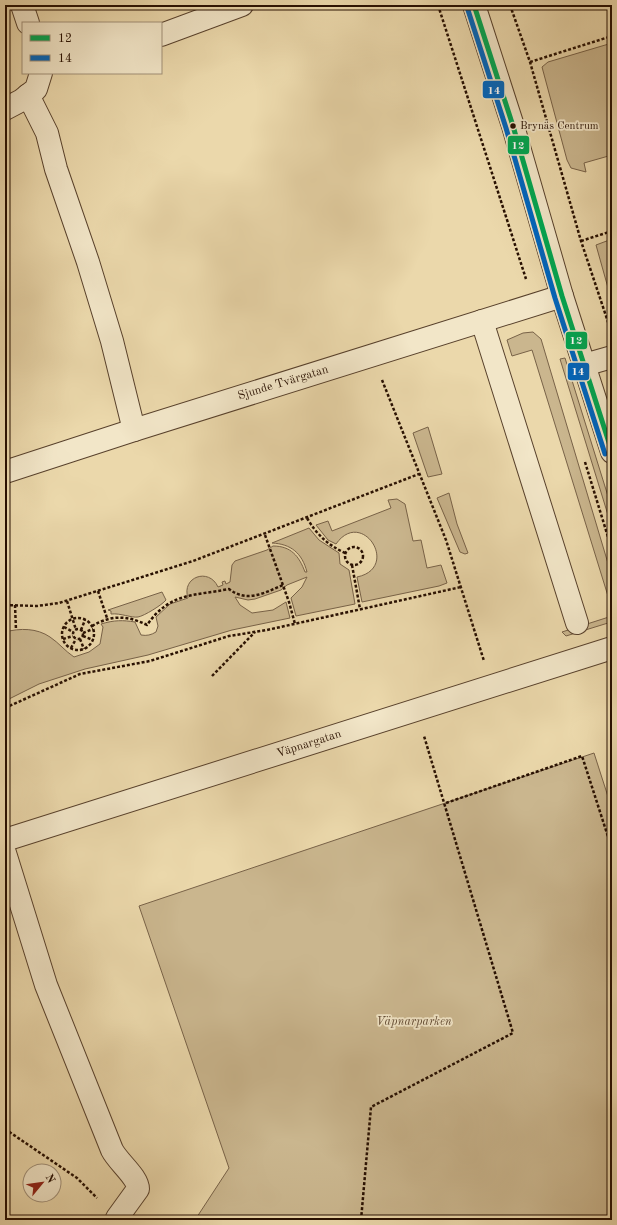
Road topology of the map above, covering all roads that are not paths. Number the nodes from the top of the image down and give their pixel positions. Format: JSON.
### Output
{"nodes":[{"id":1,"x":22,"y":5,"type":"edge"},
{"id":2,"x":242,"y":5,"type":"edge"},
{"id":3,"x":474,"y":5,"type":"edge"},
{"id":4,"x":28,"y":22,"type":"edge"},
{"id":5,"x":162,"y":35,"type":"edge"},
{"id":6,"x":41,"y":74,"type":"edge"},
{"id":7,"x":28,"y":95,"type":"junction"},
{"id":8,"x":5,"y":109,"type":"edge"},
{"id":9,"x":562,"y":296,"type":"junction"},
{"id":10,"x":482,"y":321,"type":"junction"},
{"id":11,"x":612,"y":357,"type":"edge"},
{"id":12,"x":584,"y":365,"type":"junction"},
{"id":13,"x":134,"y":430,"type":"junction"},
{"id":14,"x":612,"y":452,"type":"edge"},
{"id":15,"x":5,"y":472,"type":"edge"},
{"id":16,"x":577,"y":622,"type":"dead end"},
{"id":17,"x":612,"y":648,"type":"edge"},
{"id":18,"x":5,"y":840,"type":"edge"},
{"id":19,"x":5,"y":853,"type":"edge"},
{"id":20,"x":117,"y":1218,"type":"road end"}],
"edges":[{"from":1,"to":4,"type":"street"},
{"from":2,"to":5,"type":"street"},
{"from":3,"to":9,"type":"street"},
{"from":6,"to":7,"type":"street"},
{"from":7,"to":8,"type":"street"},
{"from":7,"to":13,"type":"street"},
{"from":9,"to":10,"type":"street","name":"Sjunde Tvärgatan"},
{"from":9,"to":12,"type":"street"},
{"from":10,"to":13,"type":"street","name":"Sjunde Tvärgatan"},
{"from":10,"to":16,"type":"street"},
{"from":11,"to":12,"type":"street"},
{"from":12,"to":14,"type":"street"},
{"from":13,"to":15,"type":"street","name":"Sjunde Tvärgatan"},
{"from":17,"to":18,"type":"street","name":"Väpnargatan"},
{"from":19,"to":20,"type":"street"}]}
